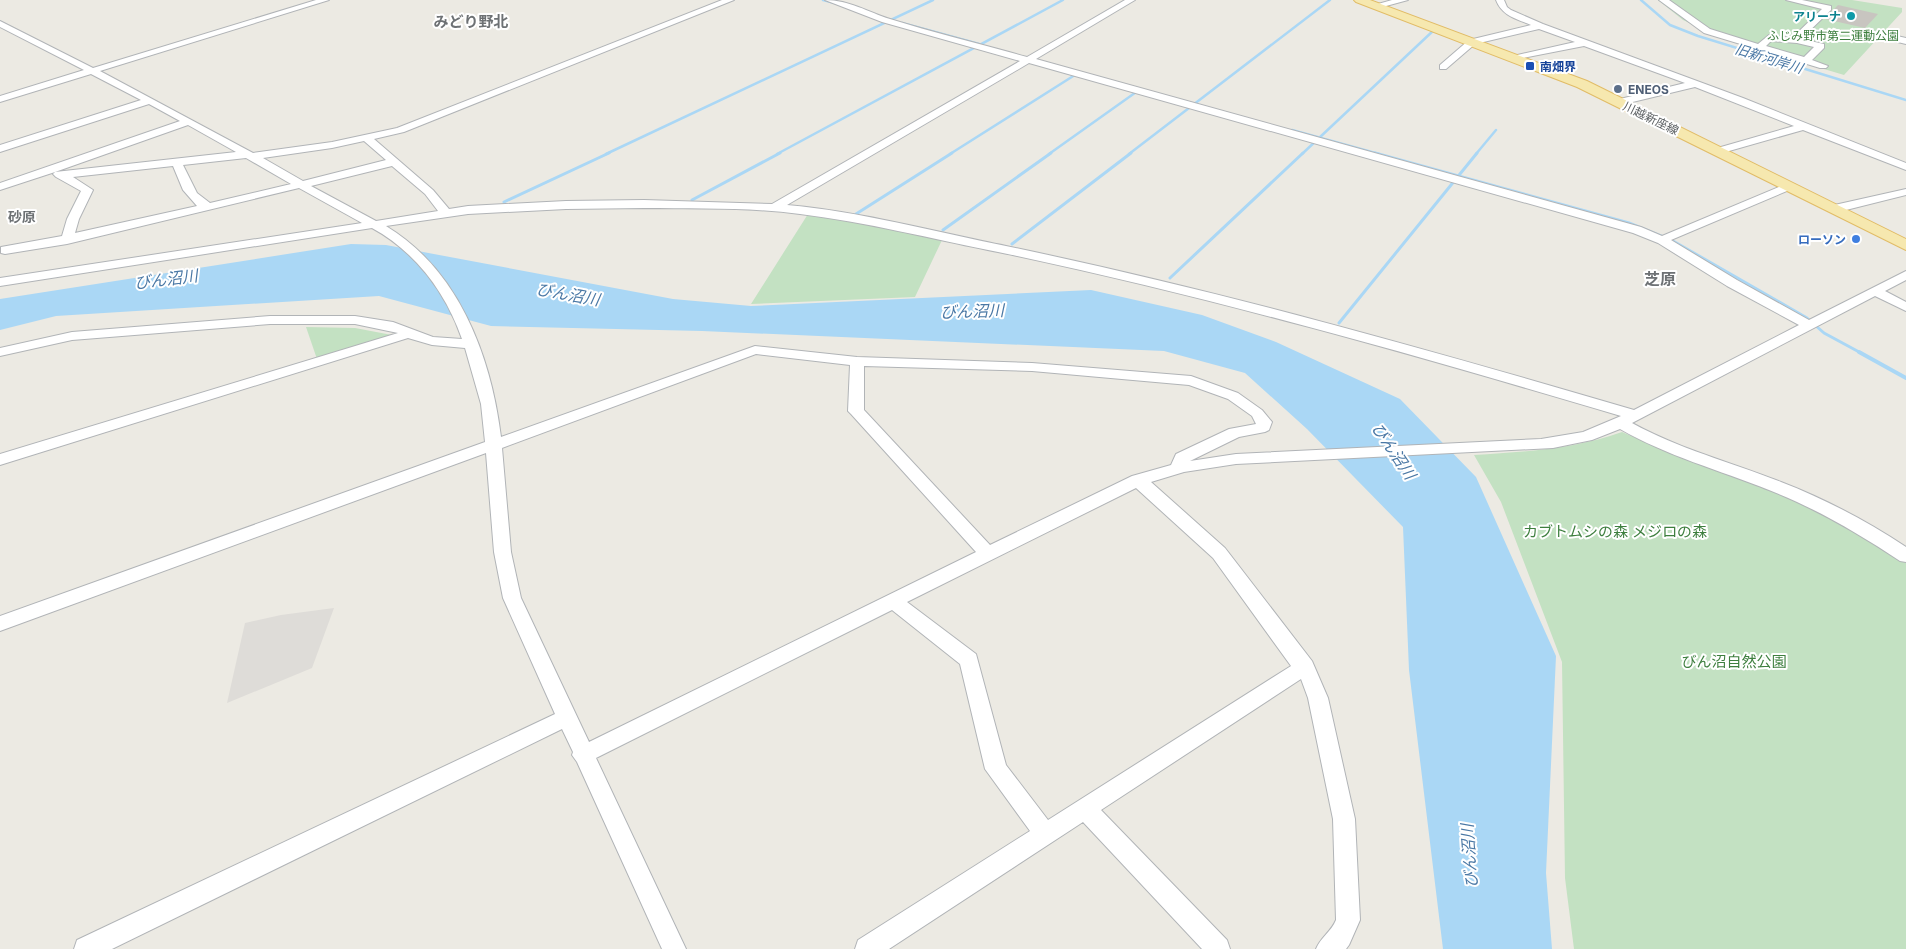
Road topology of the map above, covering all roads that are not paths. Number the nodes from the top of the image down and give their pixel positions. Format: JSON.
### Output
{"nodes":[{"id":1,"x":325,"y":0,"type":"edge"},
{"id":2,"x":730,"y":0,"type":"edge"},
{"id":3,"x":829,"y":0,"type":"edge"},
{"id":4,"x":1131,"y":0,"type":"edge"},
{"id":5,"x":1360,"y":0,"type":"edge"},
{"id":6,"x":1404,"y":0,"type":"edge"},
{"id":7,"x":1500,"y":0,"type":"edge"},
{"id":8,"x":1663,"y":0,"type":"edge"},
{"id":9,"x":1790,"y":0,"type":"edge"},
{"id":10,"x":1375,"y":6,"type":"junction"},
{"id":11,"x":0,"y":24,"type":"edge"},
{"id":12,"x":1540,"y":26,"type":"junction"},
{"id":13,"x":1884,"y":36,"type":"dead end"},
{"id":14,"x":1795,"y":40,"type":"junction"},
{"id":15,"x":1906,"y":41,"type":"edge"},
{"id":16,"x":1472,"y":42,"type":"junction"},
{"id":17,"x":1584,"y":43,"type":"junction"},
{"id":18,"x":1759,"y":48,"type":"junction"},
{"id":19,"x":1516,"y":58,"type":"junction"},
{"id":20,"x":1027,"y":60,"type":"junction"},
{"id":21,"x":1805,"y":62,"type":"junction"},
{"id":22,"x":1824,"y":66,"type":"dead end"},
{"id":23,"x":1443,"y":67,"type":"dead end"},
{"id":24,"x":91,"y":71,"type":"junction"},
{"id":25,"x":1696,"y":84,"type":"junction"},
{"id":26,"x":0,"y":99,"type":"edge"},
{"id":27,"x":149,"y":101,"type":"junction"},
{"id":28,"x":1620,"y":102,"type":"junction"},
{"id":29,"x":187,"y":122,"type":"junction"},
{"id":30,"x":1804,"y":126,"type":"junction"},
{"id":31,"x":367,"y":138,"type":"junction"},
{"id":32,"x":0,"y":149,"type":"edge"},
{"id":33,"x":1718,"y":151,"type":"junction"},
{"id":34,"x":250,"y":155,"type":"junction"},
{"id":35,"x":393,"y":162,"type":"junction"},
{"id":36,"x":178,"y":163,"type":"junction"},
{"id":37,"x":1906,"y":167,"type":"edge"},
{"id":38,"x":55,"y":172,"type":"junction"},
{"id":39,"x":301,"y":184,"type":"junction"},
{"id":40,"x":1790,"y":186,"type":"junction"},
{"id":41,"x":0,"y":187,"type":"edge"},
{"id":42,"x":1906,"y":192,"type":"edge"},
{"id":43,"x":209,"y":207,"type":"junction"},
{"id":44,"x":774,"y":208,"type":"junction"},
{"id":45,"x":1834,"y":209,"type":"junction"},
{"id":46,"x":446,"y":214,"type":"junction"},
{"id":47,"x":372,"y":224,"type":"junction"},
{"id":48,"x":67,"y":240,"type":"junction"},
{"id":49,"x":1662,"y":240,"type":"junction"},
{"id":50,"x":1906,"y":245,"type":"edge"},
{"id":51,"x":5,"y":250,"type":"dead end"},
{"id":52,"x":1906,"y":275,"type":"edge"},
{"id":53,"x":0,"y":277,"type":"edge"},
{"id":54,"x":0,"y":282,"type":"edge"},
{"id":55,"x":1875,"y":291,"type":"junction"},
{"id":56,"x":1906,"y":307,"type":"edge"},
{"id":57,"x":1809,"y":325,"type":"junction"},
{"id":58,"x":408,"y":334,"type":"junction"},
{"id":59,"x":469,"y":338,"type":"junction"},
{"id":60,"x":0,"y":352,"type":"edge"},
{"id":61,"x":857,"y":361,"type":"junction"},
{"id":62,"x":1636,"y":415,"type":"junction"},
{"id":63,"x":1620,"y":424,"type":"junction"},
{"id":64,"x":493,"y":445,"type":"junction"},
{"id":65,"x":0,"y":460,"type":"edge"},
{"id":66,"x":1179,"y":468,"type":"junction"},
{"id":67,"x":1138,"y":480,"type":"junction"},
{"id":68,"x":987,"y":553,"type":"junction"},
{"id":69,"x":1906,"y":556,"type":"edge"},
{"id":70,"x":894,"y":601,"type":"junction"},
{"id":71,"x":0,"y":624,"type":"edge"},
{"id":72,"x":1305,"y":667,"type":"junction"},
{"id":73,"x":566,"y":718,"type":"junction"},
{"id":74,"x":582,"y":754,"type":"junction"},
{"id":75,"x":1084,"y":808,"type":"junction"},
{"id":76,"x":1045,"y":833,"type":"junction"},
{"id":77,"x":86,"y":949,"type":"edge"},
{"id":78,"x":674,"y":949,"type":"edge"},
{"id":79,"x":868,"y":949,"type":"edge"},
{"id":80,"x":1218,"y":949,"type":"edge"},
{"id":81,"x":1328,"y":949,"type":"edge"}],
"edges":[{"from":1,"to":24,"type":"street"},
{"from":2,"to":31,"type":"street"},
{"from":3,"to":20,"type":"street"},
{"from":4,"to":20,"type":"street"},
{"from":5,"to":10,"type":"main road","name":"川越新座線"},
{"from":6,"to":10,"type":"street"},
{"from":7,"to":12,"type":"street"},
{"from":8,"to":18,"type":"street"},
{"from":9,"to":14,"type":"street"},
{"from":10,"to":16,"type":"main road","name":"川越新座線"},
{"from":11,"to":24,"type":"street"},
{"from":12,"to":16,"type":"street"},
{"from":12,"to":17,"type":"street"},
{"from":13,"to":15,"type":"street"},
{"from":14,"to":18,"type":"street"},
{"from":14,"to":21,"type":"street"},
{"from":16,"to":19,"type":"main road","name":"川越新座線"},
{"from":16,"to":23,"type":"street"},
{"from":17,"to":19,"type":"street"},
{"from":17,"to":25,"type":"street"},
{"from":18,"to":21,"type":"street"},
{"from":19,"to":28,"type":"main road","name":"川越新座線"},
{"from":20,"to":44,"type":"street"},
{"from":20,"to":49,"type":"street"},
{"from":21,"to":22,"type":"street"},
{"from":24,"to":26,"type":"street"},
{"from":24,"to":27,"type":"street"},
{"from":25,"to":28,"type":"street"},
{"from":25,"to":30,"type":"street"},
{"from":27,"to":29,"type":"street"},
{"from":27,"to":32,"type":"street"},
{"from":28,"to":33,"type":"main road","name":"川越新座線"},
{"from":29,"to":34,"type":"street"},
{"from":29,"to":38,"type":"street"},
{"from":30,"to":33,"type":"street"},
{"from":30,"to":37,"type":"street"},
{"from":31,"to":34,"type":"street"},
{"from":31,"to":35,"type":"street"},
{"from":33,"to":40,"type":"main road","name":"川越新座線"},
{"from":34,"to":36,"type":"street"},
{"from":34,"to":39,"type":"street"},
{"from":35,"to":39,"type":"street"},
{"from":35,"to":46,"type":"street"},
{"from":36,"to":38,"type":"street"},
{"from":36,"to":43,"type":"street"},
{"from":38,"to":41,"type":"street"},
{"from":38,"to":48,"type":"street"},
{"from":39,"to":43,"type":"street"},
{"from":39,"to":47,"type":"street"},
{"from":40,"to":45,"type":"main road","name":"川越新座線"},
{"from":40,"to":49,"type":"street"},
{"from":42,"to":45,"type":"street"},
{"from":43,"to":48,"type":"street"},
{"from":44,"to":46,"type":"street"},
{"from":44,"to":62,"type":"street"},
{"from":45,"to":50,"type":"main road","name":"川越新座線"},
{"from":46,"to":47,"type":"street"},
{"from":47,"to":53,"type":"street"},
{"from":47,"to":54,"type":"street"},
{"from":47,"to":59,"type":"street"},
{"from":48,"to":51,"type":"street"},
{"from":49,"to":57,"type":"street"},
{"from":52,"to":55,"type":"street"},
{"from":55,"to":56,"type":"street"},
{"from":55,"to":57,"type":"street"},
{"from":57,"to":62,"type":"street"},
{"from":58,"to":59,"type":"street"},
{"from":58,"to":60,"type":"street"},
{"from":58,"to":65,"type":"street"},
{"from":59,"to":64,"type":"street"},
{"from":61,"to":64,"type":"street"},
{"from":61,"to":66,"type":"street"},
{"from":61,"to":68,"type":"street"},
{"from":62,"to":63,"type":"street"},
{"from":63,"to":66,"type":"street"},
{"from":63,"to":69,"type":"street"},
{"from":64,"to":71,"type":"street"},
{"from":64,"to":73,"type":"street"},
{"from":66,"to":67,"type":"street"},
{"from":67,"to":68,"type":"street"},
{"from":67,"to":72,"type":"street"},
{"from":68,"to":70,"type":"street"},
{"from":70,"to":74,"type":"street"},
{"from":70,"to":76,"type":"street"},
{"from":72,"to":75,"type":"street"},
{"from":72,"to":81,"type":"street"},
{"from":73,"to":74,"type":"street"},
{"from":73,"to":77,"type":"street"},
{"from":74,"to":78,"type":"street"},
{"from":75,"to":76,"type":"street"},
{"from":75,"to":80,"type":"street"},
{"from":76,"to":79,"type":"street"}]}
